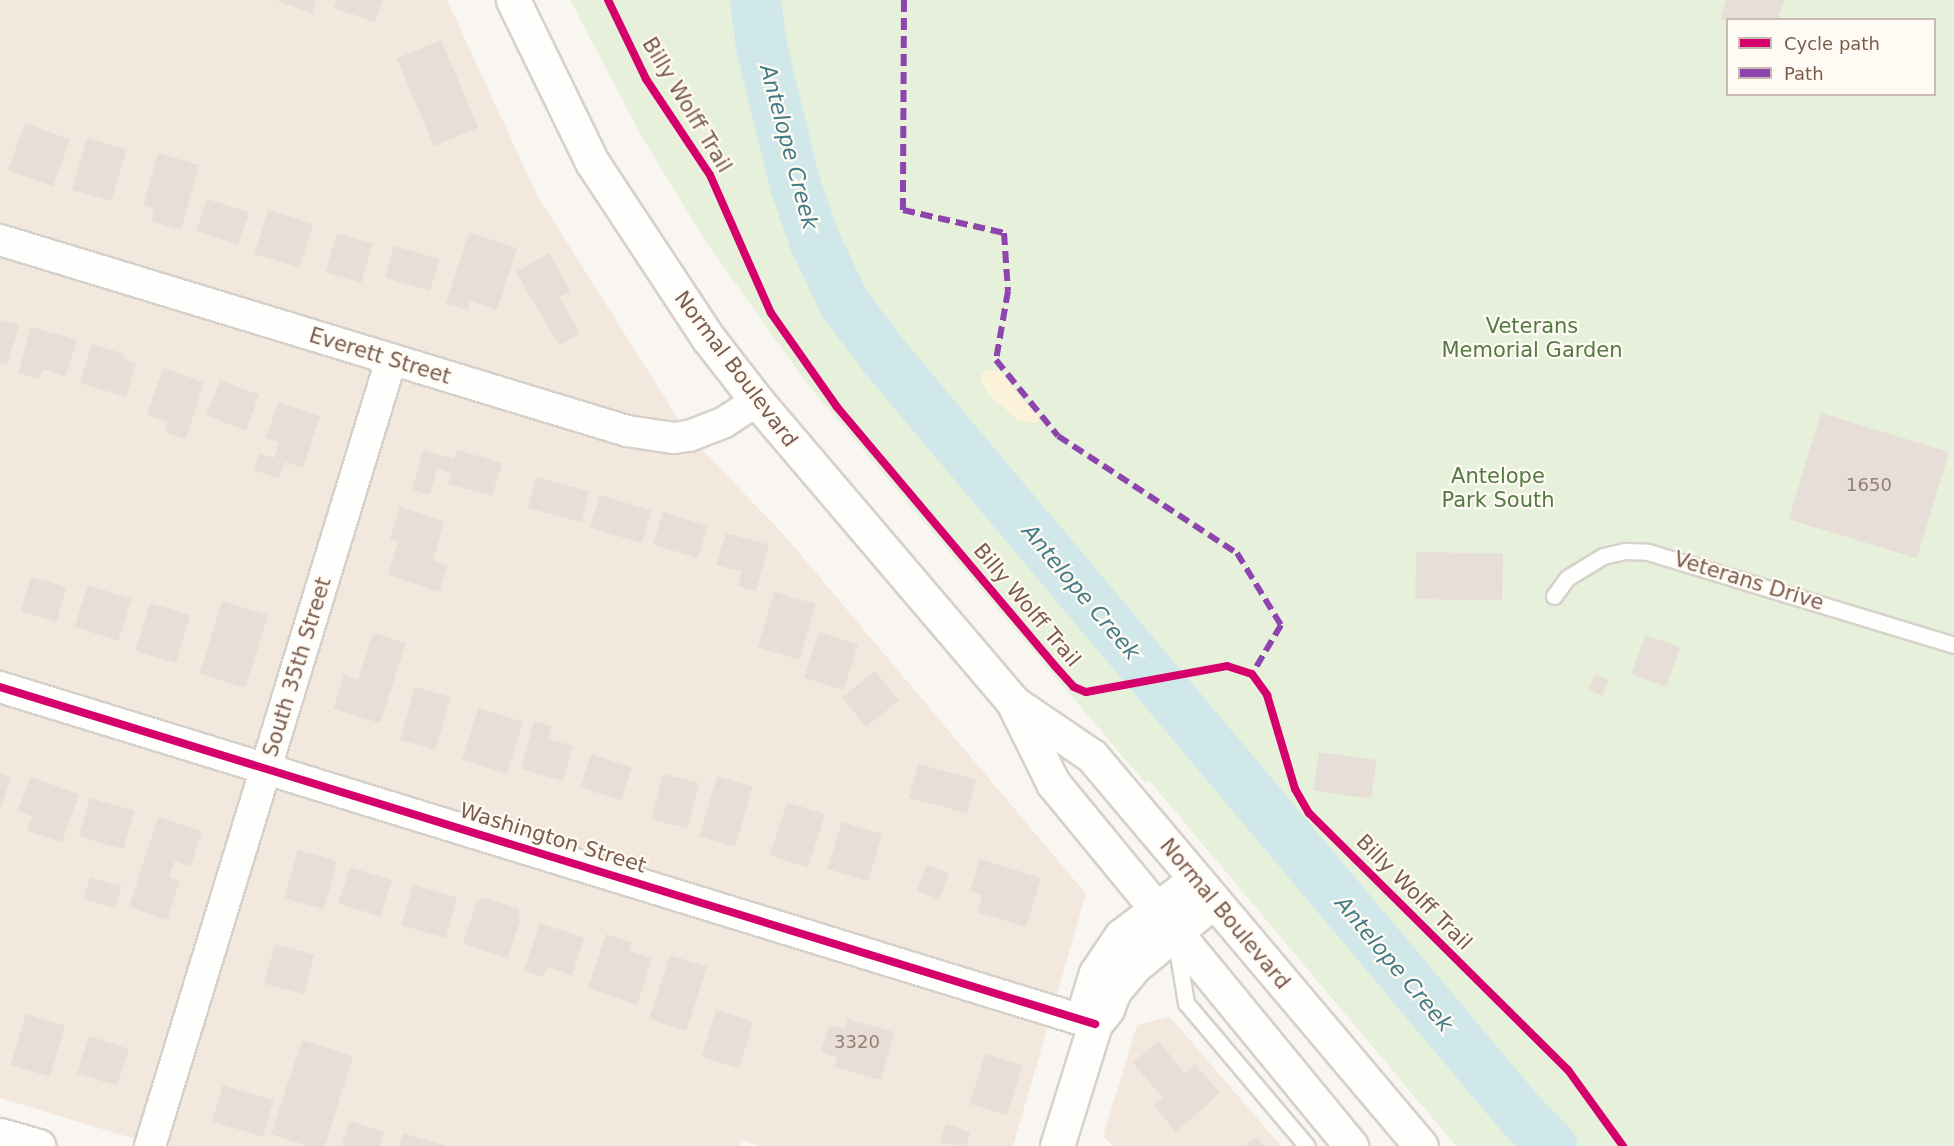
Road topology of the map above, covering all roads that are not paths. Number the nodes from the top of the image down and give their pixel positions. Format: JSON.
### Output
{"nodes":[{"id":1,"x":513,"y":0,"type":"edge"},
{"id":2,"x":0,"y":240,"type":"edge"},
{"id":3,"x":390,"y":360,"type":"junction"},
{"id":4,"x":757,"y":401,"type":"junction"},
{"id":5,"x":1554,"y":596,"type":"dead end"},
{"id":6,"x":1954,"y":645,"type":"edge"},
{"id":7,"x":0,"y":687,"type":"edge"},
{"id":8,"x":1013,"y":702,"type":"junction"},
{"id":9,"x":266,"y":768,"type":"junction"},
{"id":10,"x":1205,"y":890,"type":"junction"},
{"id":11,"x":1165,"y":922,"type":"junction"},
{"id":12,"x":1095,"y":1024,"type":"junction"},
{"id":13,"x":0,"y":1135,"type":"edge"},
{"id":14,"x":38,"y":1146,"type":"edge"},
{"id":15,"x":150,"y":1146,"type":"edge"},
{"id":16,"x":1057,"y":1146,"type":"edge"},
{"id":17,"x":1306,"y":1146,"type":"edge"},
{"id":18,"x":1351,"y":1146,"type":"edge"},
{"id":19,"x":1421,"y":1146,"type":"edge"}],
"edges":[{"from":1,"to":4,"type":"main road","name":"Normal Boulevard"},
{"from":2,"to":3,"type":"street","name":"Everett Street"},
{"from":3,"to":4,"type":"street","name":"Everett Street"},
{"from":3,"to":9,"type":"street","name":"South 35th Street"},
{"from":4,"to":8,"type":"main road","name":"Normal Boulevard"},
{"from":5,"to":6,"type":"lane","name":"Veterans Drive"},
{"from":7,"to":9,"type":"street","name":"Washington Street"},
{"from":8,"to":10,"type":"main road","name":"Normal Boulevard"},
{"from":8,"to":11,"type":"main road","name":"Normal Boulevard"},
{"from":9,"to":12,"type":"street","name":"Washington Street"},
{"from":9,"to":15,"type":"street","name":"South 35th Street"},
{"from":10,"to":11,"type":"main road"},
{"from":10,"to":19,"type":"main road","name":"Normal Boulevard"},
{"from":11,"to":12,"type":"main road"},
{"from":11,"to":17,"type":"lane"},
{"from":11,"to":18,"type":"main road","name":"Normal Boulevard"},
{"from":12,"to":16,"type":"main road"},
{"from":13,"to":14,"type":"main road"}]}
